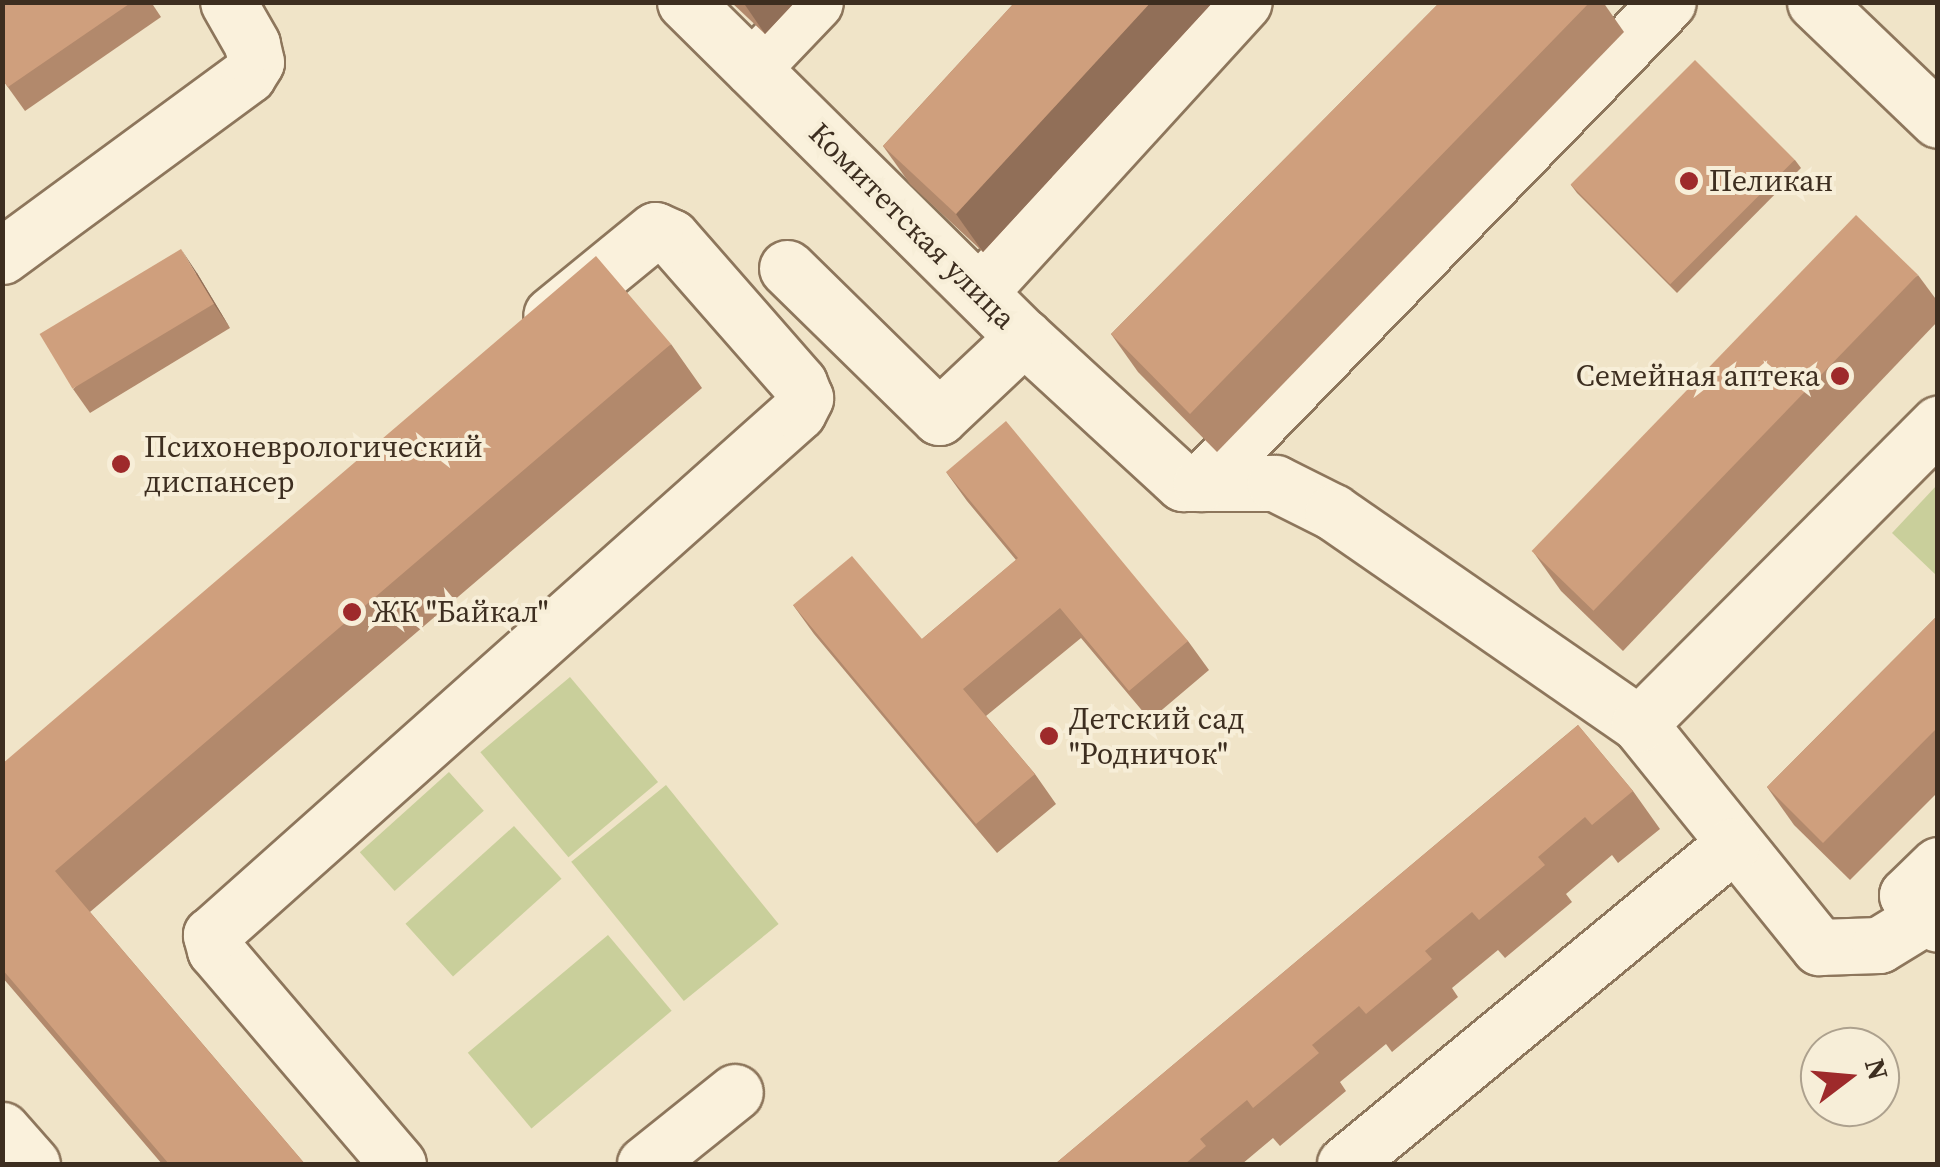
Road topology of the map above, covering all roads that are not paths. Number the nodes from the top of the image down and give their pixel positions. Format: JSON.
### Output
{"nodes":[{"id":1,"x":228,"y":2,"type":"edge"},
{"id":2,"x":685,"y":2,"type":"edge"},
{"id":3,"x":815,"y":2,"type":"edge"},
{"id":4,"x":1244,"y":2,"type":"edge"},
{"id":5,"x":1668,"y":2,"type":"edge"},
{"id":6,"x":1815,"y":2,"type":"edge"},
{"id":7,"x":752,"y":68,"type":"junction"},
{"id":8,"x":1938,"y":120,"type":"edge"},
{"id":9,"x":2,"y":256,"type":"edge"},
{"id":10,"x":787,"y":268,"type":"dead end"},
{"id":11,"x":980,"y":290,"type":"junction"},
{"id":12,"x":1024,"y":337,"type":"junction"},
{"id":13,"x":506,"y":355,"type":"edge"},
{"id":14,"x":1938,"y":424,"type":"edge"},
{"id":15,"x":1202,"y":483,"type":"junction"},
{"id":16,"x":1639,"y":724,"type":"junction"},
{"id":17,"x":1731,"y":846,"type":"junction"},
{"id":18,"x":1934,"y":901,"type":"edge"},
{"id":19,"x":735,"y":1092,"type":"dead end"},
{"id":20,"x":2,"y":1130,"type":"edge"},
{"id":21,"x":32,"y":1164,"type":"edge"},
{"id":22,"x":398,"y":1164,"type":"edge"},
{"id":23,"x":645,"y":1164,"type":"edge"},
{"id":24,"x":1345,"y":1164,"type":"edge"}],
"edges":[{"from":1,"to":9,"type":"street"},
{"from":2,"to":7,"type":"street","name":"Комитетская улица"},
{"from":3,"to":7,"type":"street"},
{"from":4,"to":11,"type":"street"},
{"from":5,"to":15,"type":"street"},
{"from":6,"to":8,"type":"street"},
{"from":7,"to":11,"type":"street","name":"Комитетская улица"},
{"from":10,"to":12,"type":"street"},
{"from":11,"to":12,"type":"street","name":"Комитетская улица"},
{"from":12,"to":15,"type":"street","name":"Комитетская улица"},
{"from":13,"to":22,"type":"street"},
{"from":14,"to":16,"type":"street"},
{"from":15,"to":16,"type":"street"},
{"from":16,"to":17,"type":"street"},
{"from":17,"to":18,"type":"street"},
{"from":17,"to":24,"type":"street"},
{"from":19,"to":23,"type":"street"},
{"from":20,"to":21,"type":"street"}]}
